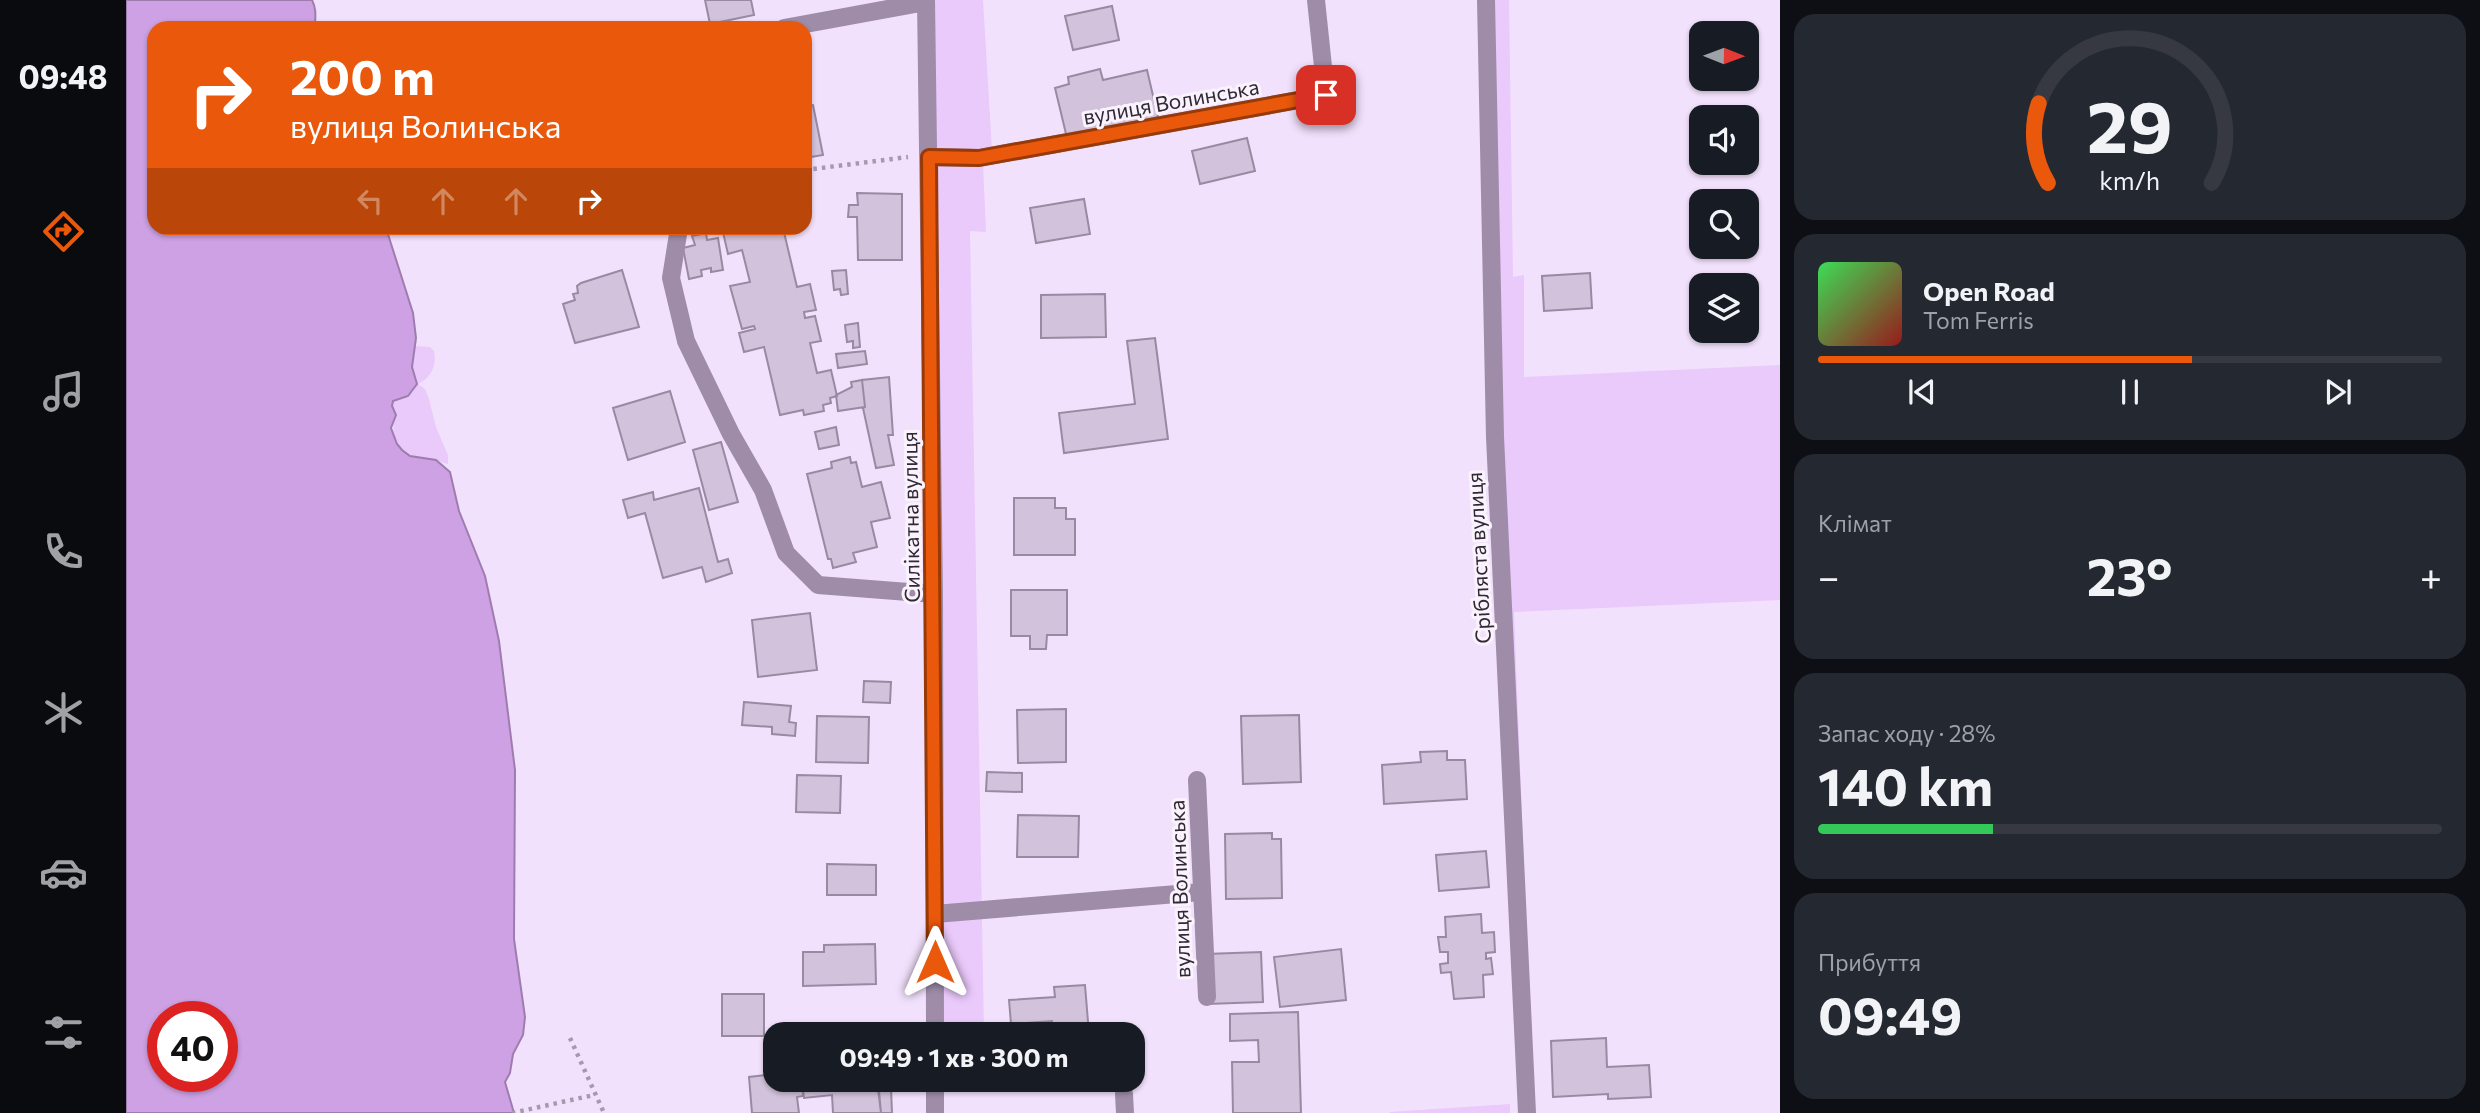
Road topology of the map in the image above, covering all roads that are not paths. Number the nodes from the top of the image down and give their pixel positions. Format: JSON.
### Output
{"nodes":[{"id":1,"x":1316,"y":0,"type":"edge"},
{"id":2,"x":1486,"y":0,"type":"edge"},
{"id":3,"x":926,"y":1,"type":"edge"},
{"id":4,"x":812,"y":23,"type":"edge"},
{"id":5,"x":929,"y":157,"type":"junction"},
{"id":6,"x":677,"y":235,"type":"edge"},
{"id":7,"x":934,"y":594,"type":"junction"},
{"id":8,"x":1197,"y":780,"type":"dead end"},
{"id":9,"x":1201,"y":892,"type":"junction"},
{"id":10,"x":935,"y":914,"type":"junction"},
{"id":11,"x":1207,"y":997,"type":"dead end"},
{"id":12,"x":935,"y":1022,"type":"edge"},
{"id":13,"x":935,"y":1092,"type":"edge"},
{"id":14,"x":1124,"y":1094,"type":"dead end"},
{"id":15,"x":935,"y":1113,"type":"edge"},
{"id":16,"x":1125,"y":1113,"type":"edge"},
{"id":17,"x":1527,"y":1113,"type":"edge"}],
"edges":[{"from":1,"to":5,"type":"street","name":"вулиця Волинська"},
{"from":2,"to":17,"type":"street","name":"Срібляста вулиця"},
{"from":3,"to":4,"type":"street"},
{"from":3,"to":5,"type":"street","name":"Силікатна вулиця"},
{"from":5,"to":7,"type":"street","name":"Силікатна вулиця"},
{"from":6,"to":7,"type":"street"},
{"from":7,"to":10,"type":"street","name":"Силікатна вулиця"},
{"from":8,"to":9,"type":"street","name":"вулиця Волинська"},
{"from":9,"to":10,"type":"street"},
{"from":9,"to":11,"type":"street","name":"вулиця Волинська"},
{"from":10,"to":12,"type":"street","name":"Силікатна вулиця"},
{"from":13,"to":15,"type":"street"},
{"from":14,"to":16,"type":"street"}]}
